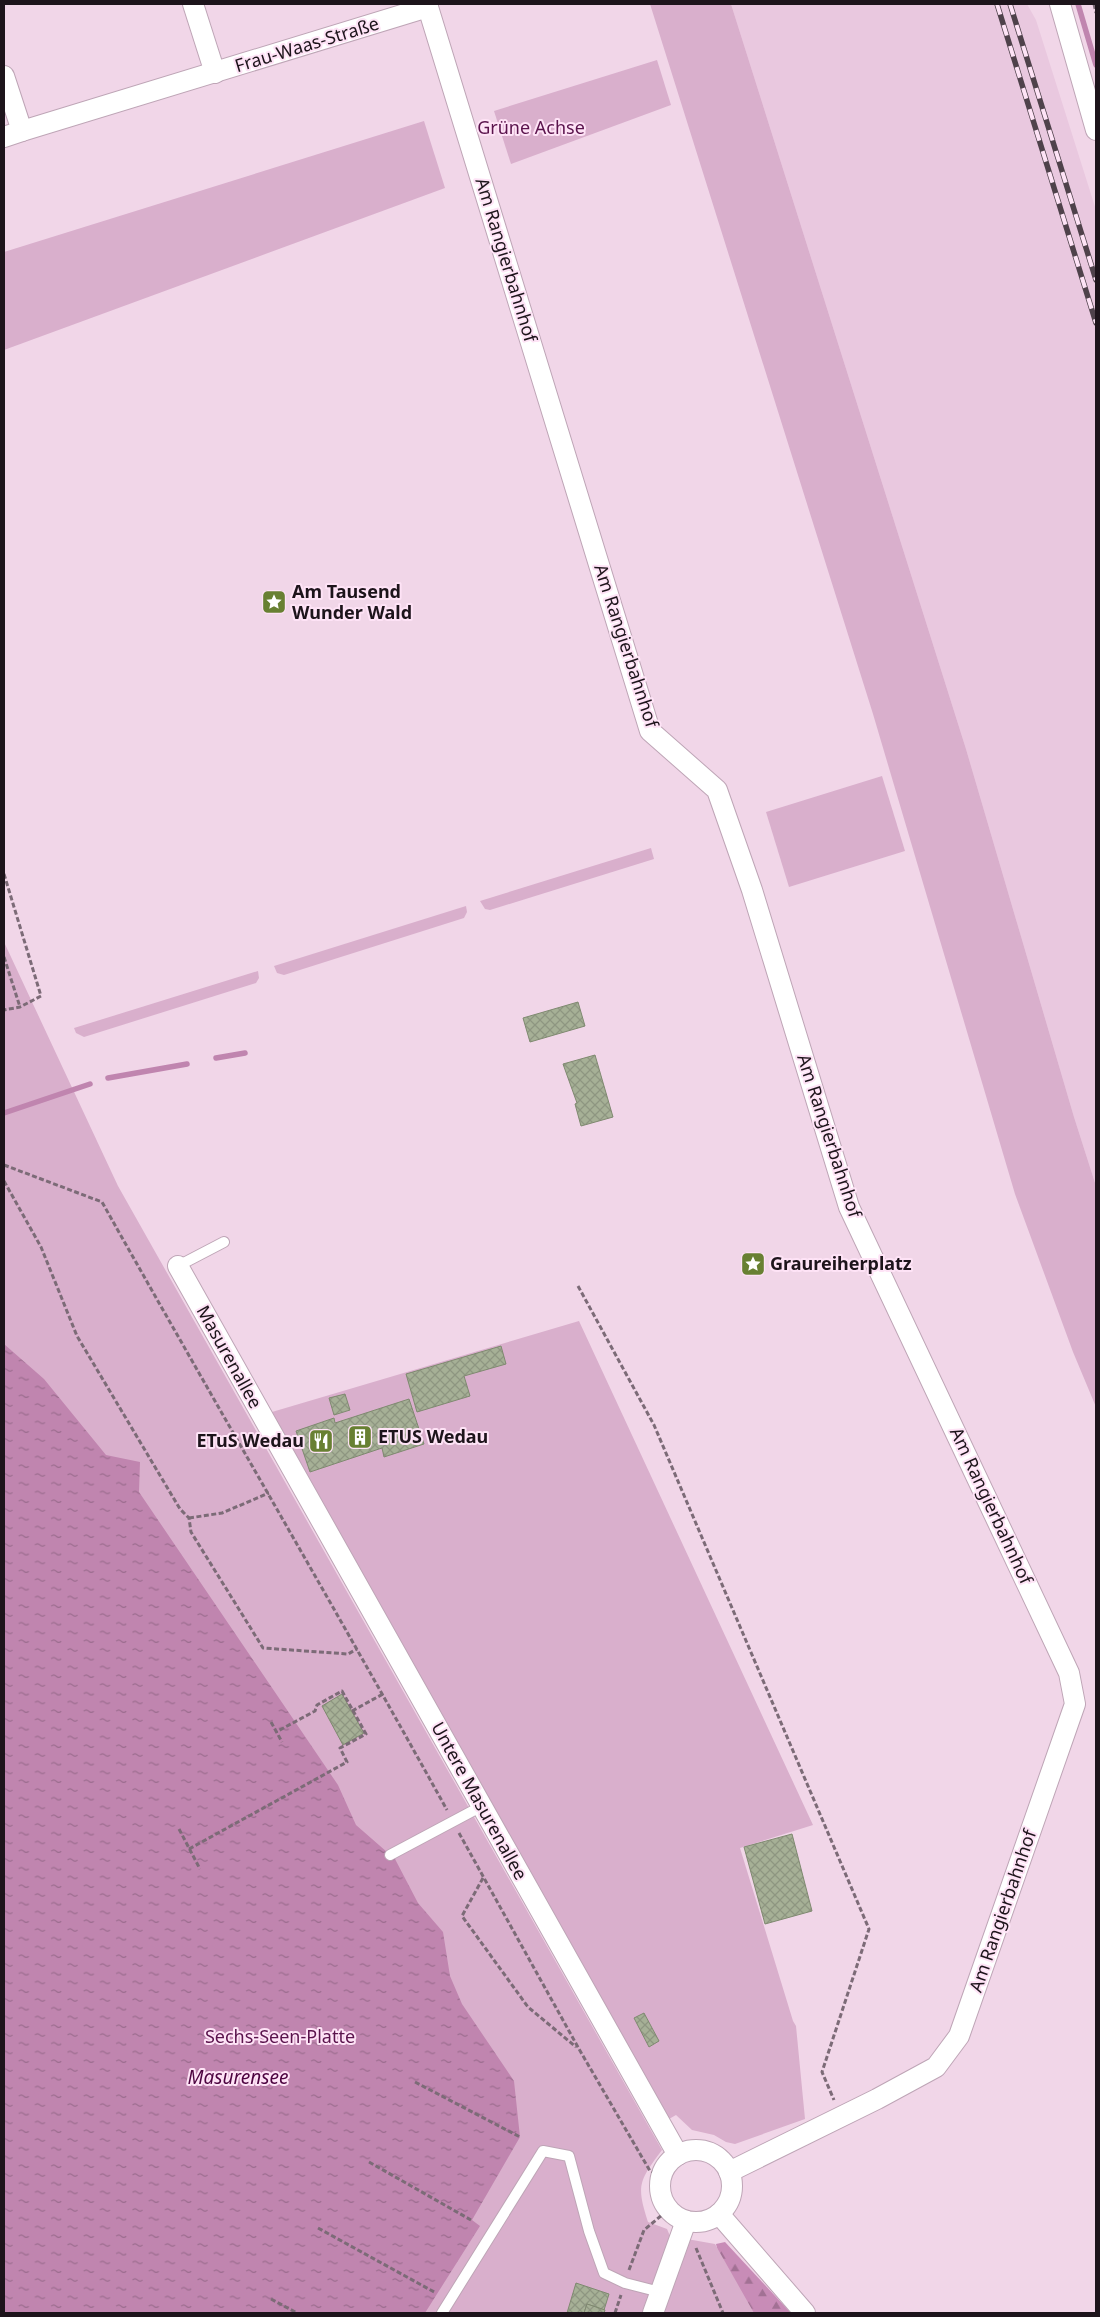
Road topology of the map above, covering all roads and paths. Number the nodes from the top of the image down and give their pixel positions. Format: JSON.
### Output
{"nodes":[{"id":1,"x":193,"y":4,"type":"edge"},
{"id":2,"x":1060,"y":4,"type":"edge"},
{"id":3,"x":1094,"y":4,"type":"edge"},
{"id":4,"x":428,"y":6,"type":"edge"},
{"id":5,"x":1096,"y":12,"type":"edge"},
{"id":6,"x":215,"y":73,"type":"junction"},
{"id":7,"x":4,"y":76,"type":"edge"},
{"id":8,"x":1096,"y":130,"type":"edge"},
{"id":9,"x":13,"y":134,"type":"edge"},
{"id":10,"x":4,"y":874,"type":"edge"},
{"id":11,"x":6,"y":887,"type":"edge"},
{"id":12,"x":4,"y":957,"type":"edge"},
{"id":13,"x":20,"y":1007,"type":"junction"},
{"id":14,"x":4,"y":1010,"type":"edge"},
{"id":15,"x":4,"y":1165,"type":"edge"},
{"id":16,"x":4,"y":1180,"type":"edge"},
{"id":17,"x":224,"y":1242,"type":"dead end"},
{"id":18,"x":178,"y":1266,"type":"joint"},
{"id":19,"x":578,"y":1286,"type":"dead end"},
{"id":20,"x":280,"y":1447,"type":"joint"},
{"id":21,"x":260,"y":1476,"type":"dead end"},
{"id":22,"x":269,"y":1493,"type":"dead end"},
{"id":23,"x":188,"y":1518,"type":"junction"},
{"id":24,"x":357,"y":1649,"type":"dead end"},
{"id":25,"x":383,"y":1694,"type":"dead end"},
{"id":26,"x":352,"y":1711,"type":"junction"},
{"id":27,"x":271,"y":1722,"type":"dead end"},
{"id":28,"x":276,"y":1732,"type":"junction"},
{"id":29,"x":282,"y":1742,"type":"dead end"},
{"id":30,"x":482,"y":1806,"type":"junction"},
{"id":31,"x":178,"y":1829,"type":"dead end"},
{"id":32,"x":190,"y":1849,"type":"junction"},
{"id":33,"x":390,"y":1855,"type":"dead end"},
{"id":34,"x":200,"y":1869,"type":"dead end"},
{"id":35,"x":483,"y":1877,"type":"dead end"},
{"id":36,"x":579,"y":2049,"type":"dead end"},
{"id":37,"x":416,"y":2082,"type":"dead end"},
{"id":38,"x":842,"y":2116,"type":"junction"},
{"id":39,"x":520,"y":2137,"type":"dead end"},
{"id":40,"x":678,"y":2154,"type":"junction"},
{"id":41,"x":369,"y":2162,"type":"dead end"},
{"id":42,"x":729,"y":2172,"type":"junction"},
{"id":43,"x":668,"y":2210,"type":"junction"},
{"id":44,"x":719,"y":2214,"type":"junction"},
{"id":45,"x":472,"y":2220,"type":"dead end"},
{"id":46,"x":690,"y":2222,"type":"junction"},
{"id":47,"x":318,"y":2228,"type":"dead end"},
{"id":48,"x":625,"y":2283,"type":"junction"},
{"id":49,"x":660,"y":2292,"type":"junction"},
{"id":50,"x":436,"y":2293,"type":"dead end"},
{"id":51,"x":271,"y":2299,"type":"dead end"},
{"id":52,"x":297,"y":2313,"type":"edge"},
{"id":53,"x":442,"y":2313,"type":"edge"},
{"id":54,"x":615,"y":2313,"type":"edge"},
{"id":55,"x":653,"y":2313,"type":"edge"},
{"id":56,"x":723,"y":2313,"type":"edge"},
{"id":57,"x":805,"y":2313,"type":"edge"}],
"edges":[{"from":1,"to":6,"type":"street","name":"Frau-Waas-Straße"},
{"from":2,"to":8,"type":"street"},
{"from":3,"to":5,"type":"path"},
{"from":4,"to":6,"type":"street","name":"Frau-Waas-Straße"},
{"from":4,"to":38,"type":"street","name":"Am Rangierbahnhof"},
{"from":6,"to":9,"type":"street","name":"Frau-Waas-Straße"},
{"from":7,"to":9,"type":"street"},
{"from":10,"to":11,"type":"path"},
{"from":11,"to":13,"type":"path"},
{"from":12,"to":13,"type":"path"},
{"from":13,"to":14,"type":"path"},
{"from":15,"to":21,"type":"path"},
{"from":16,"to":23,"type":"path"},
{"from":17,"to":18,"type":"lane"},
{"from":18,"to":20,"type":"street","name":"Masurenallee"},
{"from":19,"to":38,"type":"path"},
{"from":20,"to":30,"type":"street","name":"Untere Masurenallee"},
{"from":22,"to":23,"type":"path"},
{"from":23,"to":24,"type":"path"},
{"from":25,"to":26,"type":"path"},
{"from":26,"to":28,"type":"path"},
{"from":26,"to":32,"type":"path"},
{"from":27,"to":28,"type":"path"},
{"from":28,"to":29,"type":"path"},
{"from":30,"to":33,"type":"lane"},
{"from":30,"to":40,"type":"street","name":"Untere Masurenallee"},
{"from":31,"to":32,"type":"path"},
{"from":32,"to":34,"type":"path"},
{"from":35,"to":36,"type":"path"},
{"from":37,"to":39,"type":"path"},
{"from":38,"to":42,"type":"street","name":"Am Rangierbahnhof"},
{"from":40,"to":42,"type":"street"},
{"from":40,"to":43,"type":"street"},
{"from":41,"to":45,"type":"path"},
{"from":42,"to":44,"type":"street"},
{"from":43,"to":46,"type":"street"},
{"from":43,"to":48,"type":"path"},
{"from":44,"to":46,"type":"street"},
{"from":44,"to":57,"type":"street"},
{"from":46,"to":49,"type":"street"},
{"from":46,"to":56,"type":"path"},
{"from":47,"to":50,"type":"path"},
{"from":48,"to":49,"type":"lane"},
{"from":48,"to":53,"type":"lane"},
{"from":48,"to":54,"type":"path"},
{"from":49,"to":55,"type":"street"},
{"from":51,"to":52,"type":"path"}]}
